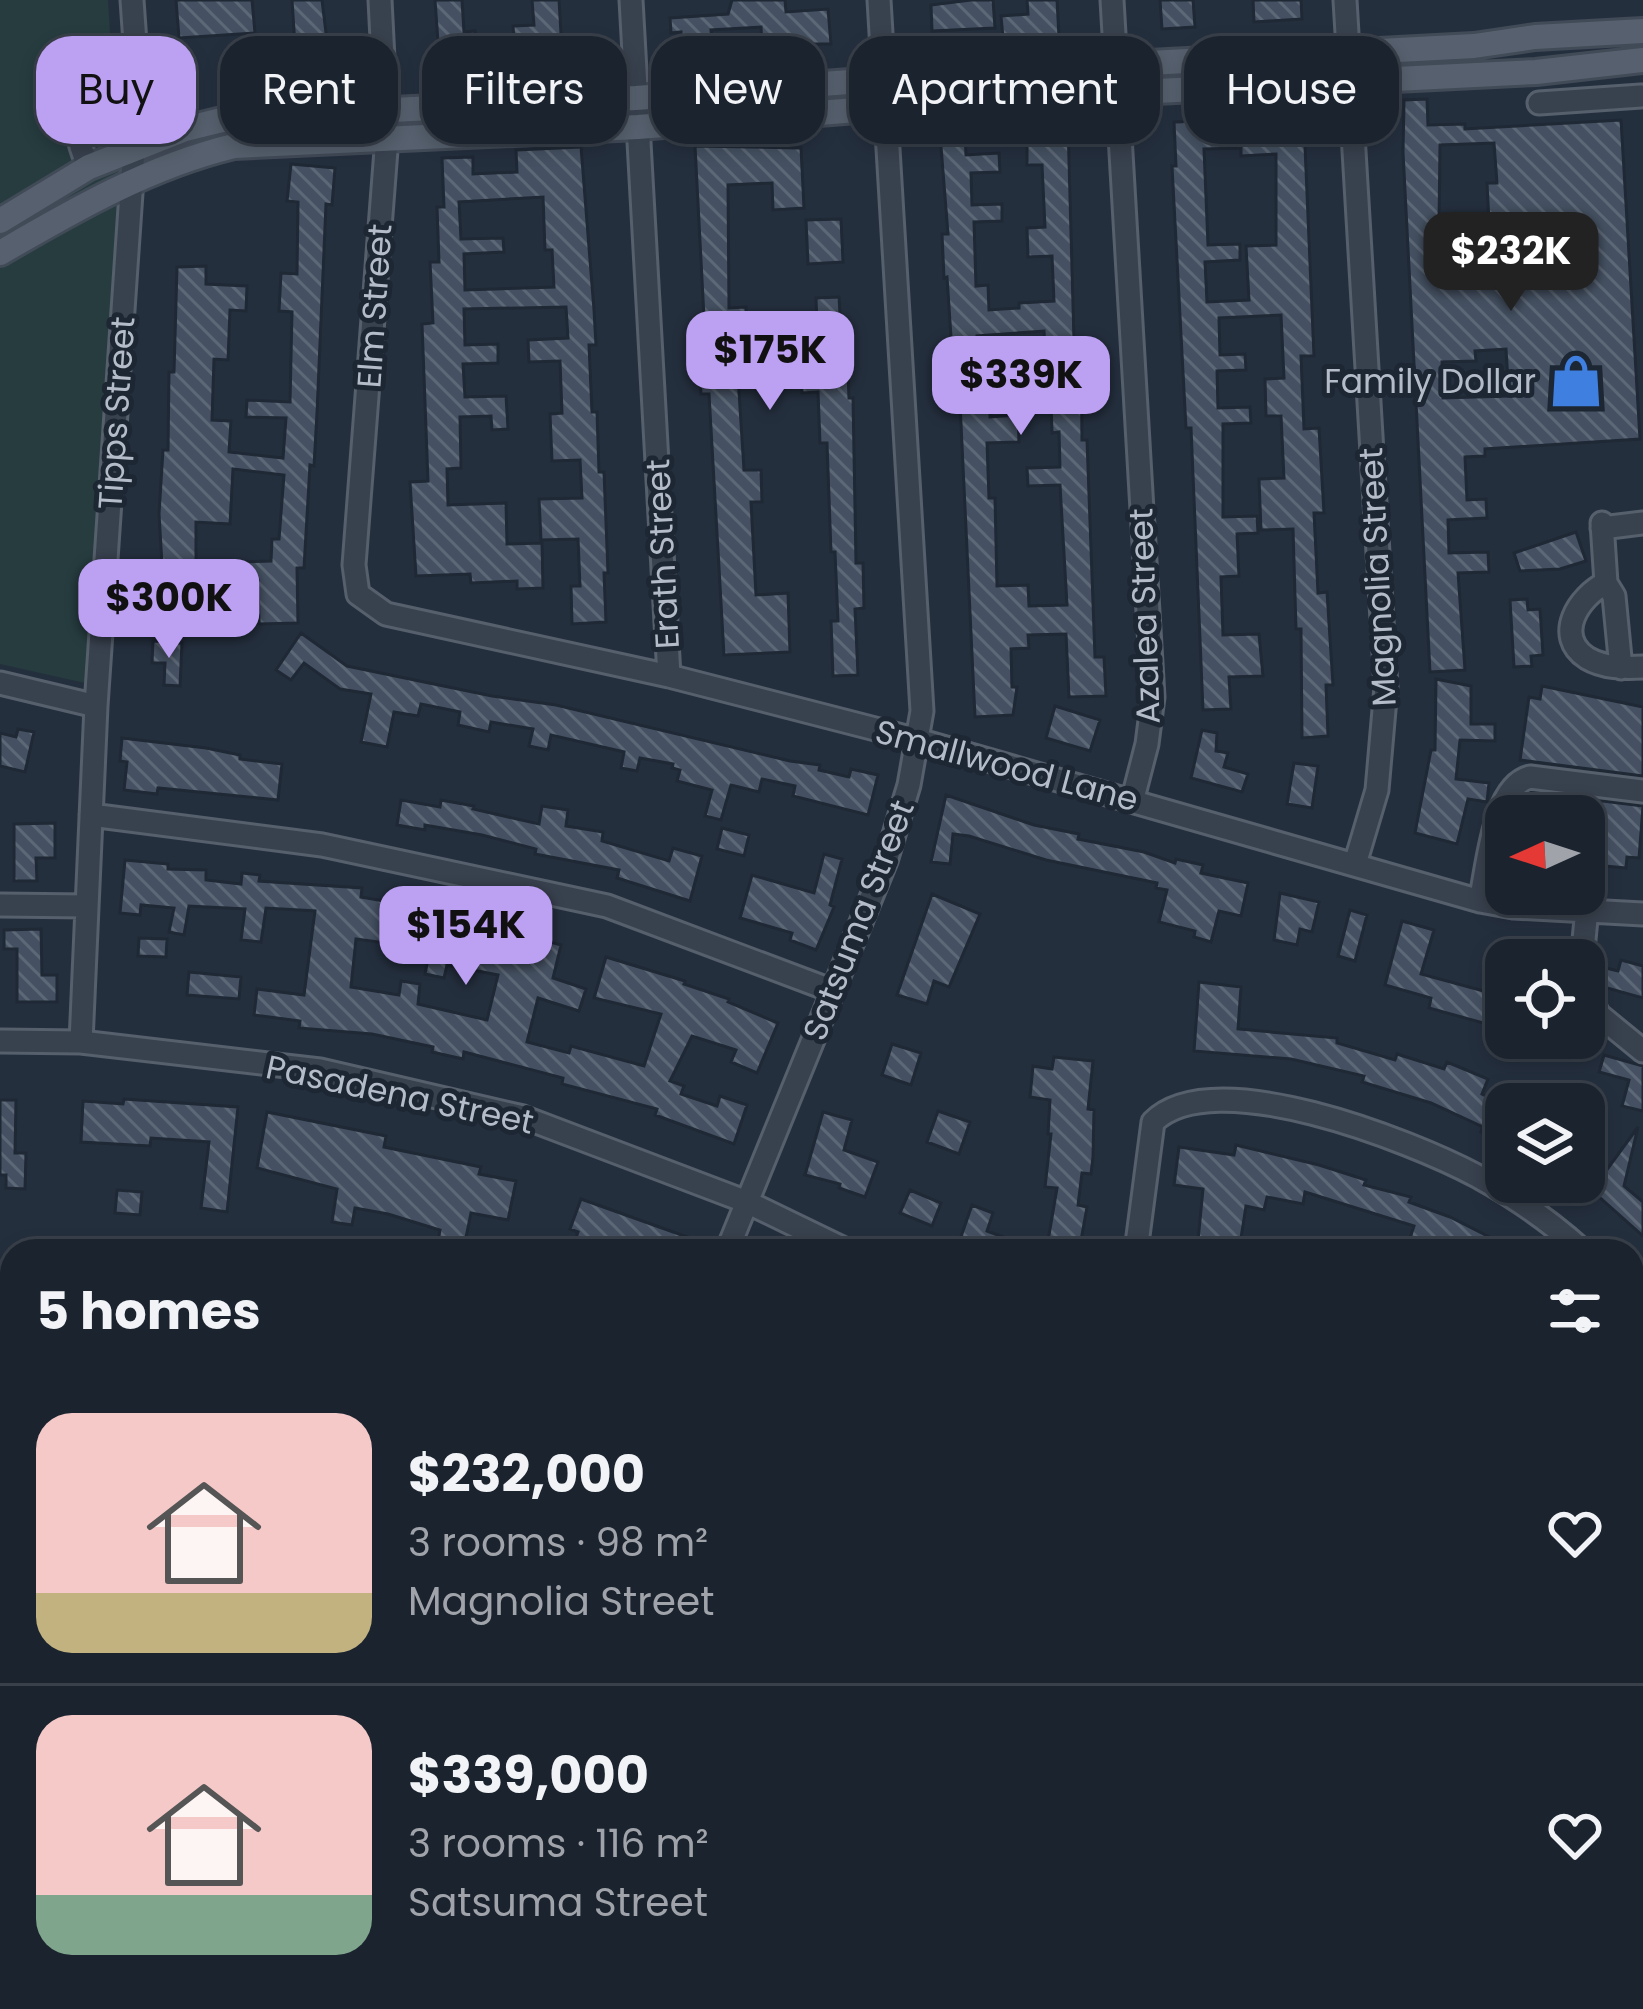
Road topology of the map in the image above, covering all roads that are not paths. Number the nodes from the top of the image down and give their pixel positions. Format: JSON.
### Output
{"nodes":[{"id":1,"x":132,"y":0,"type":"edge"},
{"id":2,"x":380,"y":0,"type":"edge"},
{"id":3,"x":631,"y":0,"type":"edge"},
{"id":4,"x":879,"y":0,"type":"edge"},
{"id":5,"x":1112,"y":0,"type":"edge"},
{"id":6,"x":1345,"y":0,"type":"edge"},
{"id":7,"x":1643,"y":31,"type":"edge"},
{"id":8,"x":134,"y":36,"type":"edge"},
{"id":9,"x":382,"y":36,"type":"edge"},
{"id":10,"x":881,"y":36,"type":"edge"},
{"id":11,"x":1114,"y":36,"type":"edge"},
{"id":12,"x":1347,"y":36,"type":"edge"},
{"id":13,"x":1399,"y":49,"type":"edge"},
{"id":14,"x":1643,"y":59,"type":"edge"},
{"id":15,"x":1399,"y":79,"type":"edge"},
{"id":16,"x":849,"y":82,"type":"edge"},
{"id":17,"x":1641,"y":96,"type":"edge"},
{"id":18,"x":637,"y":98,"type":"junction"},
{"id":19,"x":1539,"y":103,"type":"dead end"},
{"id":20,"x":398,"y":108,"type":"edge"},
{"id":21,"x":849,"y":110,"type":"edge"},
{"id":22,"x":220,"y":120,"type":"edge"},
{"id":23,"x":638,"y":127,"type":"junction"},
{"id":24,"x":398,"y":137,"type":"edge"},
{"id":25,"x":78,"y":144,"type":"edge"},
{"id":26,"x":134,"y":144,"type":"edge"},
{"id":27,"x":268,"y":144,"type":"edge"},
{"id":28,"x":386,"y":144,"type":"edge"},
{"id":29,"x":888,"y":144,"type":"edge"},
{"id":30,"x":1120,"y":144,"type":"edge"},
{"id":31,"x":1353,"y":144,"type":"edge"},
{"id":32,"x":134,"y":148,"type":"junction"},
{"id":33,"x":89,"y":167,"type":"junction"},
{"id":34,"x":131,"y":184,"type":"junction"},
{"id":35,"x":0,"y":221,"type":"edge"},
{"id":36,"x":0,"y":253,"type":"edge"},
{"id":37,"x":1643,"y":524,"type":"edge"},
{"id":38,"x":1606,"y":583,"type":"junction"},
{"id":39,"x":373,"y":604,"type":"joint"},
{"id":40,"x":1632,"y":667,"type":"edge"},
{"id":41,"x":669,"y":676,"type":"junction"},
{"id":42,"x":0,"y":683,"type":"edge"},
{"id":43,"x":97,"y":706,"type":"junction"},
{"id":44,"x":918,"y":740,"type":"junction"},
{"id":45,"x":1643,"y":791,"type":"edge"},
{"id":46,"x":1133,"y":799,"type":"junction"},
{"id":47,"x":92,"y":815,"type":"junction"},
{"id":48,"x":1355,"y":864,"type":"junction"},
{"id":49,"x":1480,"y":901,"type":"junction"},
{"id":50,"x":1485,"y":902,"type":"edge"},
{"id":51,"x":0,"y":905,"type":"edge"},
{"id":52,"x":87,"y":906,"type":"junction"},
{"id":53,"x":1605,"y":911,"type":"edge"},
{"id":54,"x":1643,"y":914,"type":"edge"},
{"id":55,"x":833,"y":991,"type":"junction"},
{"id":56,"x":1605,"y":1020,"type":"edge"},
{"id":57,"x":0,"y":1041,"type":"edge"},
{"id":58,"x":81,"y":1042,"type":"junction"},
{"id":59,"x":1643,"y":1051,"type":"edge"},
{"id":60,"x":747,"y":1202,"type":"junction"},
{"id":61,"x":732,"y":1239,"type":"edge"},
{"id":62,"x":823,"y":1239,"type":"edge"},
{"id":63,"x":1138,"y":1239,"type":"edge"},
{"id":64,"x":1568,"y":1239,"type":"edge"}],
"edges":[{"from":1,"to":8,"type":"street","name":"Tipps Street"},
{"from":2,"to":9,"type":"street","name":"Elm Street"},
{"from":3,"to":18,"type":"street","name":"Erath Street"},
{"from":4,"to":10,"type":"street","name":"Satsuma Street"},
{"from":5,"to":11,"type":"street","name":"Azalea Street"},
{"from":6,"to":12,"type":"street","name":"Magnolia Street"},
{"from":7,"to":13,"type":"main road"},
{"from":14,"to":15,"type":"main road"},
{"from":16,"to":18,"type":"main road"},
{"from":17,"to":19,"type":"street"},
{"from":18,"to":20,"type":"main road"},
{"from":18,"to":23,"type":"street","name":"Erath Street"},
{"from":21,"to":23,"type":"main road"},
{"from":22,"to":32,"type":"main road"},
{"from":23,"to":24,"type":"main road"},
{"from":23,"to":41,"type":"street","name":"Erath Street"},
{"from":25,"to":33,"type":"street"},
{"from":26,"to":32,"type":"street","name":"Tipps Street"},
{"from":27,"to":34,"type":"main road"},
{"from":28,"to":39,"type":"street","name":"Elm Street"},
{"from":29,"to":44,"type":"street","name":"Satsuma Street"},
{"from":30,"to":46,"type":"street","name":"Azalea Street"},
{"from":31,"to":48,"type":"street","name":"Magnolia Street"},
{"from":32,"to":33,"type":"main road"},
{"from":32,"to":34,"type":"street","name":"Tipps Street"},
{"from":33,"to":35,"type":"main road"},
{"from":34,"to":36,"type":"main road"},
{"from":34,"to":43,"type":"street","name":"Tipps Street"},
{"from":37,"to":38,"type":"street"},
{"from":38,"to":40,"type":"street"},
{"from":38,"to":40,"type":"street"},
{"from":39,"to":41,"type":"street","name":"Smallwood Lane"},
{"from":41,"to":44,"type":"street","name":"Smallwood Lane"},
{"from":42,"to":43,"type":"street"},
{"from":43,"to":47,"type":"street","name":"Tipps Street"},
{"from":44,"to":46,"type":"street","name":"Smallwood Lane"},
{"from":44,"to":55,"type":"street","name":"Satsuma Street"},
{"from":45,"to":49,"type":"street"},
{"from":46,"to":48,"type":"street","name":"Smallwood Lane"},
{"from":47,"to":52,"type":"street","name":"Tipps Street"},
{"from":47,"to":55,"type":"street"},
{"from":48,"to":49,"type":"street","name":"Smallwood Lane"},
{"from":49,"to":50,"type":"street","name":"Smallwood Lane"},
{"from":51,"to":52,"type":"street"},
{"from":52,"to":58,"type":"street","name":"Tipps Street"},
{"from":53,"to":54,"type":"street","name":"Smallwood Lane"},
{"from":55,"to":60,"type":"street","name":"Satsuma Street"},
{"from":56,"to":59,"type":"street"},
{"from":57,"to":58,"type":"street","name":"Pasadena Street"},
{"from":58,"to":60,"type":"street","name":"Pasadena Street"},
{"from":60,"to":61,"type":"street","name":"Satsuma Street"},
{"from":60,"to":62,"type":"street","name":"Pasadena Street"},
{"from":63,"to":64,"type":"street"}]}
